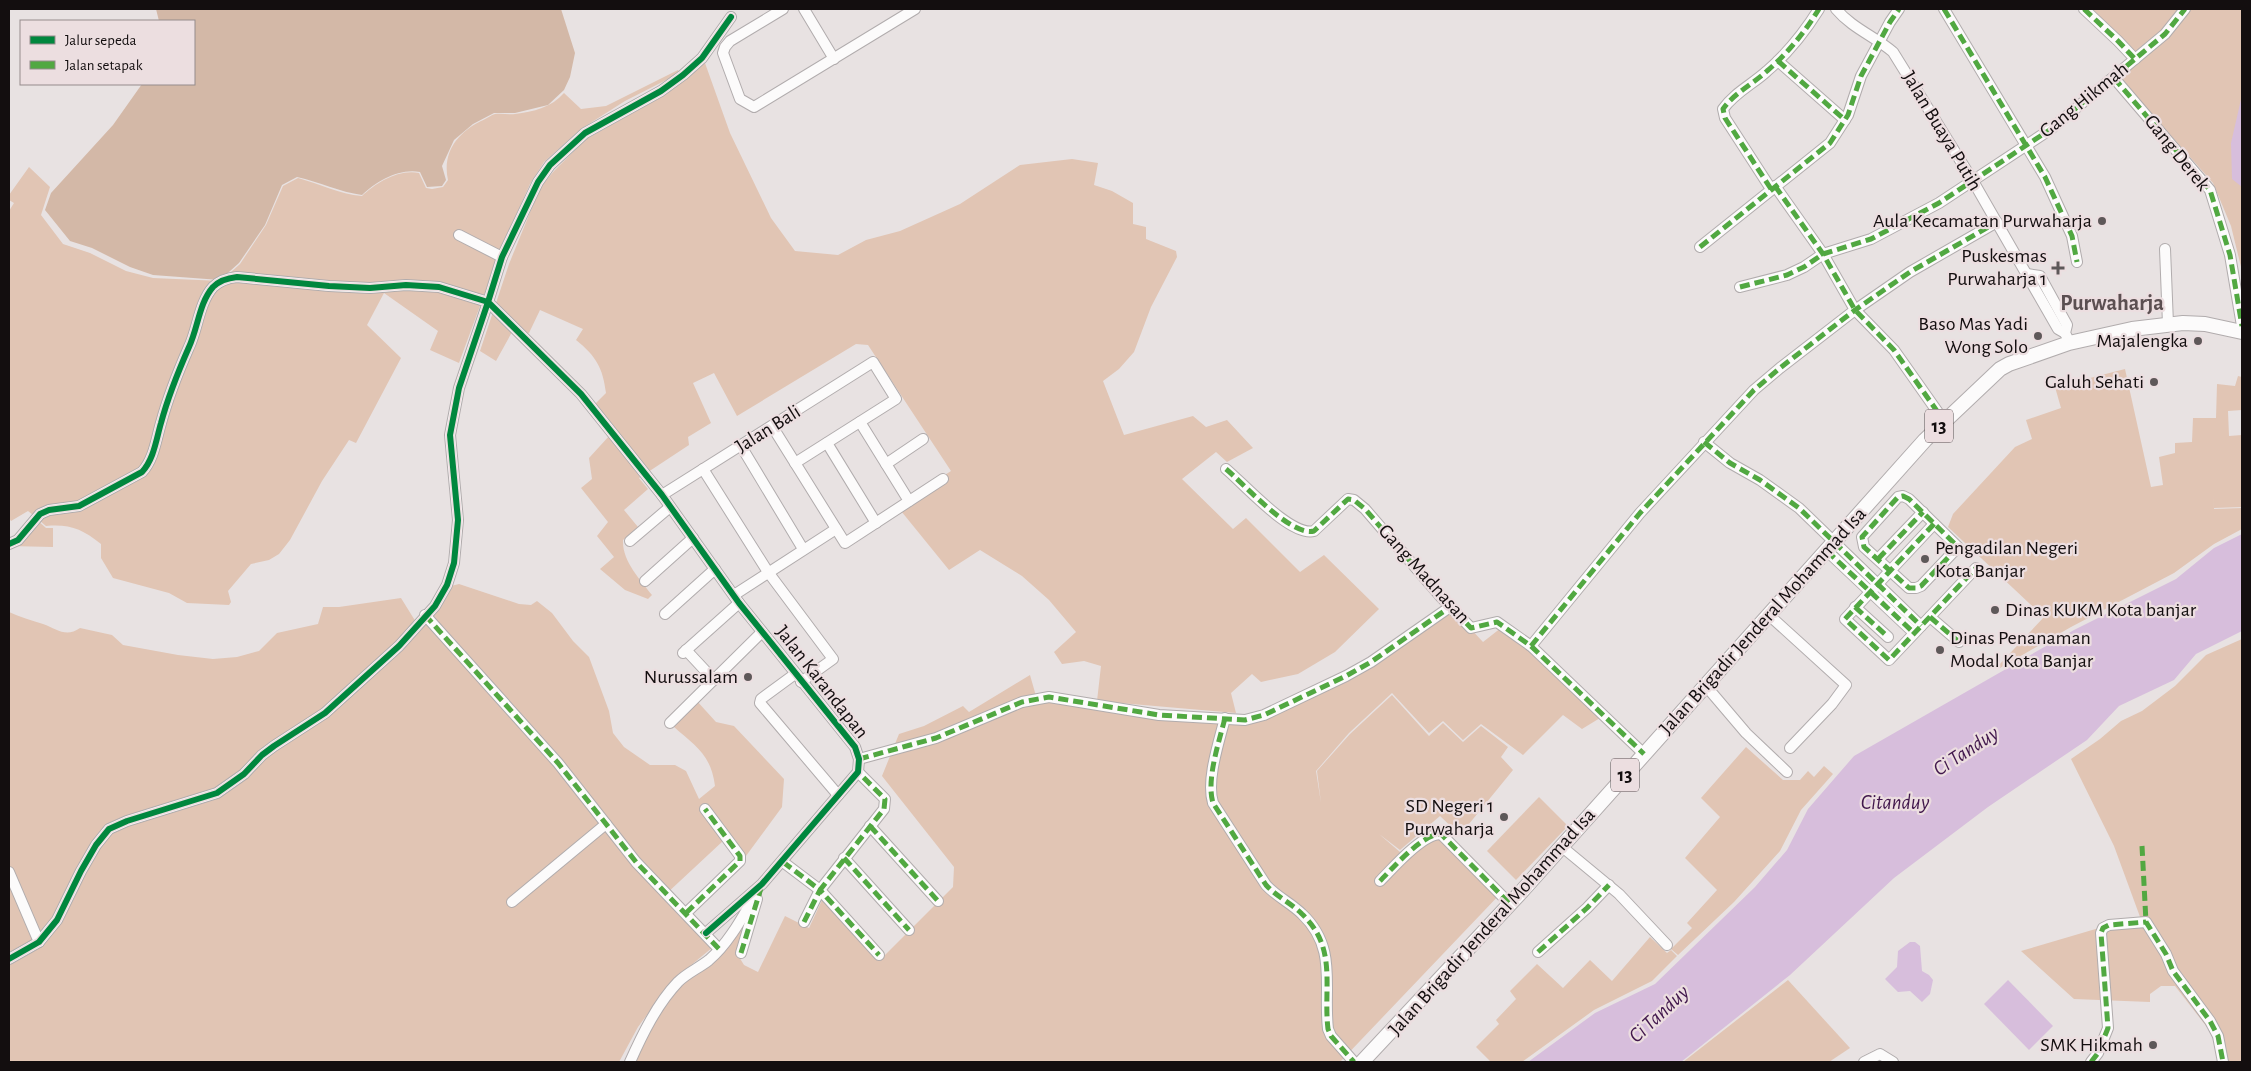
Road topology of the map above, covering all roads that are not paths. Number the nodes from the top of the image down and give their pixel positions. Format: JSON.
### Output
{"nodes":[{"id":1,"x":783,"y":9,"type":"edge"},
{"id":2,"x":804,"y":9,"type":"edge"},
{"id":3,"x":915,"y":9,"type":"edge"},
{"id":4,"x":1819,"y":9,"type":"edge"},
{"id":5,"x":1836,"y":9,"type":"edge"},
{"id":6,"x":1900,"y":9,"type":"edge"},
{"id":7,"x":1944,"y":9,"type":"edge"},
{"id":8,"x":2084,"y":9,"type":"edge"},
{"id":9,"x":2185,"y":9,"type":"edge"},
{"id":10,"x":903,"y":12,"type":"edge"},
{"id":11,"x":731,"y":17,"type":"dead end"},
{"id":12,"x":1880,"y":41,"type":"junction"},
{"id":13,"x":834,"y":59,"type":"junction"},
{"id":14,"x":2135,"y":60,"type":"junction"},
{"id":15,"x":1778,"y":61,"type":"junction"},
{"id":16,"x":2114,"y":78,"type":"junction"},
{"id":17,"x":1846,"y":120,"type":"junction"},
{"id":18,"x":2027,"y":145,"type":"junction"},
{"id":19,"x":1973,"y":181,"type":"junction"},
{"id":20,"x":1773,"y":187,"type":"junction"},
{"id":21,"x":1997,"y":222,"type":"junction"},
{"id":22,"x":459,"y":235,"type":"dead end"},
{"id":23,"x":1700,"y":248,"type":"dead end"},
{"id":24,"x":2164,"y":249,"type":"dead end"},
{"id":25,"x":1823,"y":254,"type":"junction"},
{"id":26,"x":502,"y":257,"type":"junction"},
{"id":27,"x":2076,"y":262,"type":"dead end"},
{"id":28,"x":1740,"y":287,"type":"dead end"},
{"id":29,"x":488,"y":302,"type":"junction"},
{"id":30,"x":1855,"y":310,"type":"junction"},
{"id":31,"x":2168,"y":324,"type":"junction"},
{"id":32,"x":2242,"y":326,"type":"edge"},
{"id":33,"x":2242,"y":332,"type":"edge"},
{"id":34,"x":2067,"y":338,"type":"junction"},
{"id":35,"x":1944,"y":421,"type":"junction"},
{"id":36,"x":860,"y":422,"type":"junction"},
{"id":37,"x":772,"y":426,"type":"junction"},
{"id":38,"x":923,"y":439,"type":"dead end"},
{"id":39,"x":1704,"y":442,"type":"junction"},
{"id":40,"x":826,"y":443,"type":"junction"},
{"id":41,"x":741,"y":446,"type":"junction"},
{"id":42,"x":795,"y":463,"type":"junction"},
{"id":43,"x":886,"y":464,"type":"junction"},
{"id":44,"x":703,"y":469,"type":"junction"},
{"id":45,"x":1226,"y":469,"type":"dead end"},
{"id":46,"x":943,"y":479,"type":"dead end"},
{"id":47,"x":662,"y":495,"type":"junction"},
{"id":48,"x":909,"y":501,"type":"junction"},
{"id":49,"x":670,"y":507,"type":"junction"},
{"id":50,"x":1922,"y":512,"type":"junction"},
{"id":51,"x":876,"y":523,"type":"junction"},
{"id":52,"x":1934,"y":524,"type":"junction"},
{"id":53,"x":836,"y":528,"type":"junction"},
{"id":54,"x":693,"y":538,"type":"junction"},
{"id":55,"x":630,"y":541,"type":"dead end"},
{"id":56,"x":9,"y":544,"type":"edge"},
{"id":57,"x":1831,"y":547,"type":"junction"},
{"id":58,"x":803,"y":549,"type":"junction"},
{"id":59,"x":1878,"y":559,"type":"junction"},
{"id":60,"x":1976,"y":568,"type":"dead end"},
{"id":61,"x":715,"y":569,"type":"junction"},
{"id":62,"x":1890,"y":570,"type":"junction"},
{"id":63,"x":768,"y":572,"type":"junction"},
{"id":64,"x":645,"y":581,"type":"dead end"},
{"id":65,"x":1873,"y":587,"type":"junction"},
{"id":66,"x":737,"y":599,"type":"junction"},
{"id":67,"x":1450,"y":607,"type":"junction"},
{"id":68,"x":1855,"y":607,"type":"junction"},
{"id":69,"x":665,"y":614,"type":"dead end"},
{"id":70,"x":425,"y":616,"type":"junction"},
{"id":71,"x":1770,"y":616,"type":"junction"},
{"id":72,"x":1930,"y":617,"type":"junction"},
{"id":73,"x":1918,"y":629,"type":"junction"},
{"id":74,"x":762,"y":632,"type":"junction"},
{"id":75,"x":1888,"y":637,"type":"dead end"},
{"id":76,"x":1959,"y":642,"type":"dead end"},
{"id":77,"x":1530,"y":646,"type":"junction"},
{"id":78,"x":798,"y":678,"type":"junction"},
{"id":79,"x":714,"y":680,"type":"junction"},
{"id":80,"x":1706,"y":686,"type":"junction"},
{"id":81,"x":1225,"y":718,"type":"junction"},
{"id":82,"x":670,"y":723,"type":"dead end"},
{"id":83,"x":1790,"y":748,"type":"dead end"},
{"id":84,"x":1644,"y":754,"type":"junction"},
{"id":85,"x":859,"y":759,"type":"junction"},
{"id":86,"x":858,"y":772,"type":"junction"},
{"id":87,"x":1787,"y":772,"type":"dead end"},
{"id":88,"x":838,"y":795,"type":"junction"},
{"id":89,"x":705,"y":809,"type":"dead end"},
{"id":90,"x":606,"y":824,"type":"junction"},
{"id":91,"x":870,"y":826,"type":"junction"},
{"id":92,"x":1561,"y":846,"type":"junction"},
{"id":93,"x":844,"y":858,"type":"junction"},
{"id":94,"x":783,"y":862,"type":"junction"},
{"id":95,"x":9,"y":872,"type":"edge"},
{"id":96,"x":1380,"y":881,"type":"dead end"},
{"id":97,"x":762,"y":884,"type":"junction"},
{"id":98,"x":1609,"y":885,"type":"junction"},
{"id":99,"x":820,"y":890,"type":"junction"},
{"id":100,"x":938,"y":901,"type":"dead end"},
{"id":101,"x":512,"y":902,"type":"dead end"},
{"id":102,"x":1510,"y":904,"type":"junction"},
{"id":103,"x":686,"y":913,"type":"junction"},
{"id":104,"x":804,"y":922,"type":"dead end"},
{"id":105,"x":909,"y":930,"type":"dead end"},
{"id":106,"x":706,"y":933,"type":"junction"},
{"id":107,"x":39,"y":942,"type":"junction"},
{"id":108,"x":1667,"y":945,"type":"dead end"},
{"id":109,"x":719,"y":949,"type":"junction"},
{"id":110,"x":741,"y":952,"type":"dead end"},
{"id":111,"x":1538,"y":952,"type":"dead end"},
{"id":112,"x":879,"y":955,"type":"dead end"},
{"id":113,"x":9,"y":959,"type":"edge"},
{"id":114,"x":630,"y":1062,"type":"edge"},
{"id":115,"x":1354,"y":1062,"type":"edge"},
{"id":116,"x":1362,"y":1062,"type":"edge"},
{"id":117,"x":1864,"y":1062,"type":"edge"},
{"id":118,"x":1893,"y":1062,"type":"edge"},
{"id":119,"x":2091,"y":1062,"type":"edge"},
{"id":120,"x":2223,"y":1062,"type":"edge"}],
"edges":[{"from":1,"to":13,"type":"street"},
{"from":2,"to":13,"type":"street"},
{"from":3,"to":10,"type":"street"},
{"from":4,"to":15,"type":"street"},
{"from":5,"to":12,"type":"street","name":"Jalan Buaya Putih"},
{"from":6,"to":12,"type":"street"},
{"from":7,"to":18,"type":"street"},
{"from":8,"to":14,"type":"street"},
{"from":9,"to":14,"type":"street","name":"Gang Hikmah"},
{"from":10,"to":13,"type":"street"},
{"from":11,"to":26,"type":"street"},
{"from":12,"to":17,"type":"street"},
{"from":12,"to":19,"type":"street","name":"Jalan Buaya Putih"},
{"from":14,"to":16,"type":"street","name":"Gang Hikmah"},
{"from":15,"to":17,"type":"street"},
{"from":15,"to":20,"type":"street"},
{"from":16,"to":18,"type":"street","name":"Gang Hikmah"},
{"from":16,"to":32,"type":"street","name":"Gang Derek"},
{"from":17,"to":20,"type":"street"},
{"from":18,"to":19,"type":"street","name":"Gang Hikmah"},
{"from":18,"to":27,"type":"street"},
{"from":19,"to":21,"type":"street","name":"Jalan Buaya Putih"},
{"from":19,"to":25,"type":"street","name":"Gang Hikmah"},
{"from":20,"to":23,"type":"street"},
{"from":20,"to":25,"type":"street"},
{"from":21,"to":30,"type":"street"},
{"from":21,"to":34,"type":"street","name":"Jalan Buaya Putih"},
{"from":22,"to":26,"type":"street"},
{"from":24,"to":31,"type":"street"},
{"from":25,"to":28,"type":"street","name":"Gang Hikmah"},
{"from":25,"to":30,"type":"street"},
{"from":26,"to":29,"type":"street"},
{"from":29,"to":47,"type":"street","name":"Jalan Karandapan"},
{"from":29,"to":56,"type":"street"},
{"from":29,"to":70,"type":"street"},
{"from":30,"to":35,"type":"street"},
{"from":30,"to":39,"type":"street"},
{"from":31,"to":33,"type":"highway","name":"Jalan Brigadir Jenderal Mohammad Isa","number":"13"},
{"from":31,"to":34,"type":"highway","name":"Jalan Brigadir Jenderal Mohammad Isa","number":"13"},
{"from":34,"to":35,"type":"highway","name":"Jalan Brigadir Jenderal Mohammad Isa","number":"13"},
{"from":35,"to":57,"type":"highway","name":"Jalan Brigadir Jenderal Mohammad Isa","number":"13"},
{"from":36,"to":37,"type":"street","name":"Jalan Bali"},
{"from":36,"to":40,"type":"street"},
{"from":36,"to":43,"type":"street"},
{"from":37,"to":41,"type":"street","name":"Jalan Bali"},
{"from":37,"to":42,"type":"street"},
{"from":38,"to":43,"type":"street"},
{"from":39,"to":57,"type":"street"},
{"from":39,"to":77,"type":"street"},
{"from":40,"to":42,"type":"street"},
{"from":40,"to":51,"type":"street"},
{"from":41,"to":44,"type":"street","name":"Jalan Bali"},
{"from":41,"to":58,"type":"street"},
{"from":42,"to":53,"type":"street"},
{"from":43,"to":48,"type":"street"},
{"from":44,"to":47,"type":"street","name":"Jalan Bali"},
{"from":44,"to":63,"type":"street"},
{"from":45,"to":67,"type":"street","name":"Gang Madnasan"},
{"from":46,"to":48,"type":"street"},
{"from":47,"to":49,"type":"street","name":"Jalan Karandapan"},
{"from":48,"to":51,"type":"street"},
{"from":49,"to":54,"type":"street","name":"Jalan Karandapan"},
{"from":49,"to":55,"type":"street"},
{"from":50,"to":52,"type":"street"},
{"from":50,"to":59,"type":"street"},
{"from":50,"to":59,"type":"street"},
{"from":51,"to":53,"type":"street"},
{"from":52,"to":62,"type":"street"},
{"from":52,"to":62,"type":"street"},
{"from":53,"to":58,"type":"street"},
{"from":54,"to":61,"type":"street","name":"Jalan Karandapan"},
{"from":54,"to":64,"type":"street"},
{"from":57,"to":65,"type":"street"},
{"from":57,"to":71,"type":"highway","name":"Jalan Brigadir Jenderal Mohammad Isa","number":"13"},
{"from":58,"to":63,"type":"street"},
{"from":59,"to":62,"type":"street"},
{"from":60,"to":72,"type":"street"},
{"from":61,"to":66,"type":"street","name":"Jalan Karandapan"},
{"from":61,"to":69,"type":"street"},
{"from":62,"to":65,"type":"street"},
{"from":63,"to":66,"type":"street"},
{"from":63,"to":78,"type":"street"},
{"from":65,"to":68,"type":"street"},
{"from":65,"to":73,"type":"street"},
{"from":66,"to":74,"type":"street","name":"Jalan Karandapan"},
{"from":66,"to":79,"type":"street"},
{"from":67,"to":77,"type":"street","name":"Gang Madnasan"},
{"from":67,"to":81,"type":"street"},
{"from":68,"to":73,"type":"street"},
{"from":68,"to":75,"type":"street"},
{"from":70,"to":90,"type":"street"},
{"from":70,"to":107,"type":"street"},
{"from":71,"to":80,"type":"highway","name":"Jalan Brigadir Jenderal Mohammad Isa","number":"13"},
{"from":71,"to":83,"type":"street"},
{"from":72,"to":73,"type":"street"},
{"from":72,"to":76,"type":"street"},
{"from":74,"to":78,"type":"street","name":"Jalan Karandapan"},
{"from":74,"to":79,"type":"street"},
{"from":77,"to":84,"type":"street","name":"Gang Madnasan"},
{"from":78,"to":85,"type":"street","name":"Jalan Karandapan"},
{"from":78,"to":88,"type":"street"},
{"from":79,"to":82,"type":"street"},
{"from":80,"to":84,"type":"highway","name":"Jalan Brigadir Jenderal Mohammad Isa","number":"13"},
{"from":80,"to":87,"type":"street"},
{"from":81,"to":85,"type":"street"},
{"from":81,"to":115,"type":"street"},
{"from":84,"to":92,"type":"highway","name":"Jalan Brigadir Jenderal Mohammad Isa","number":"13"},
{"from":85,"to":86,"type":"street","name":"Jalan Karandapan"},
{"from":86,"to":88,"type":"street","name":"Jalan Karandapan"},
{"from":86,"to":91,"type":"street"},
{"from":88,"to":94,"type":"street","name":"Jalan Karandapan"},
{"from":89,"to":103,"type":"street"},
{"from":90,"to":101,"type":"street"},
{"from":90,"to":103,"type":"street"},
{"from":91,"to":93,"type":"street"},
{"from":91,"to":100,"type":"street"},
{"from":92,"to":98,"type":"street"},
{"from":92,"to":102,"type":"highway","name":"Jalan Brigadir Jenderal Mohammad Isa","number":"13"},
{"from":93,"to":99,"type":"street"},
{"from":93,"to":105,"type":"street"},
{"from":94,"to":97,"type":"street","name":"Jalan Karandapan"},
{"from":94,"to":99,"type":"street"},
{"from":95,"to":107,"type":"street"},
{"from":96,"to":102,"type":"street"},
{"from":97,"to":106,"type":"street"},
{"from":97,"to":109,"type":"street"},
{"from":97,"to":110,"type":"street"},
{"from":98,"to":108,"type":"street"},
{"from":98,"to":111,"type":"street"},
{"from":99,"to":104,"type":"street"},
{"from":99,"to":112,"type":"street"},
{"from":102,"to":116,"type":"highway","name":"Jalan Brigadir Jenderal Mohammad Isa","number":"13"},
{"from":103,"to":106,"type":"street"},
{"from":106,"to":109,"type":"street"},
{"from":107,"to":113,"type":"street"},
{"from":109,"to":114,"type":"street"},
{"from":117,"to":118,"type":"street"},
{"from":119,"to":120,"type":"street"}]}
